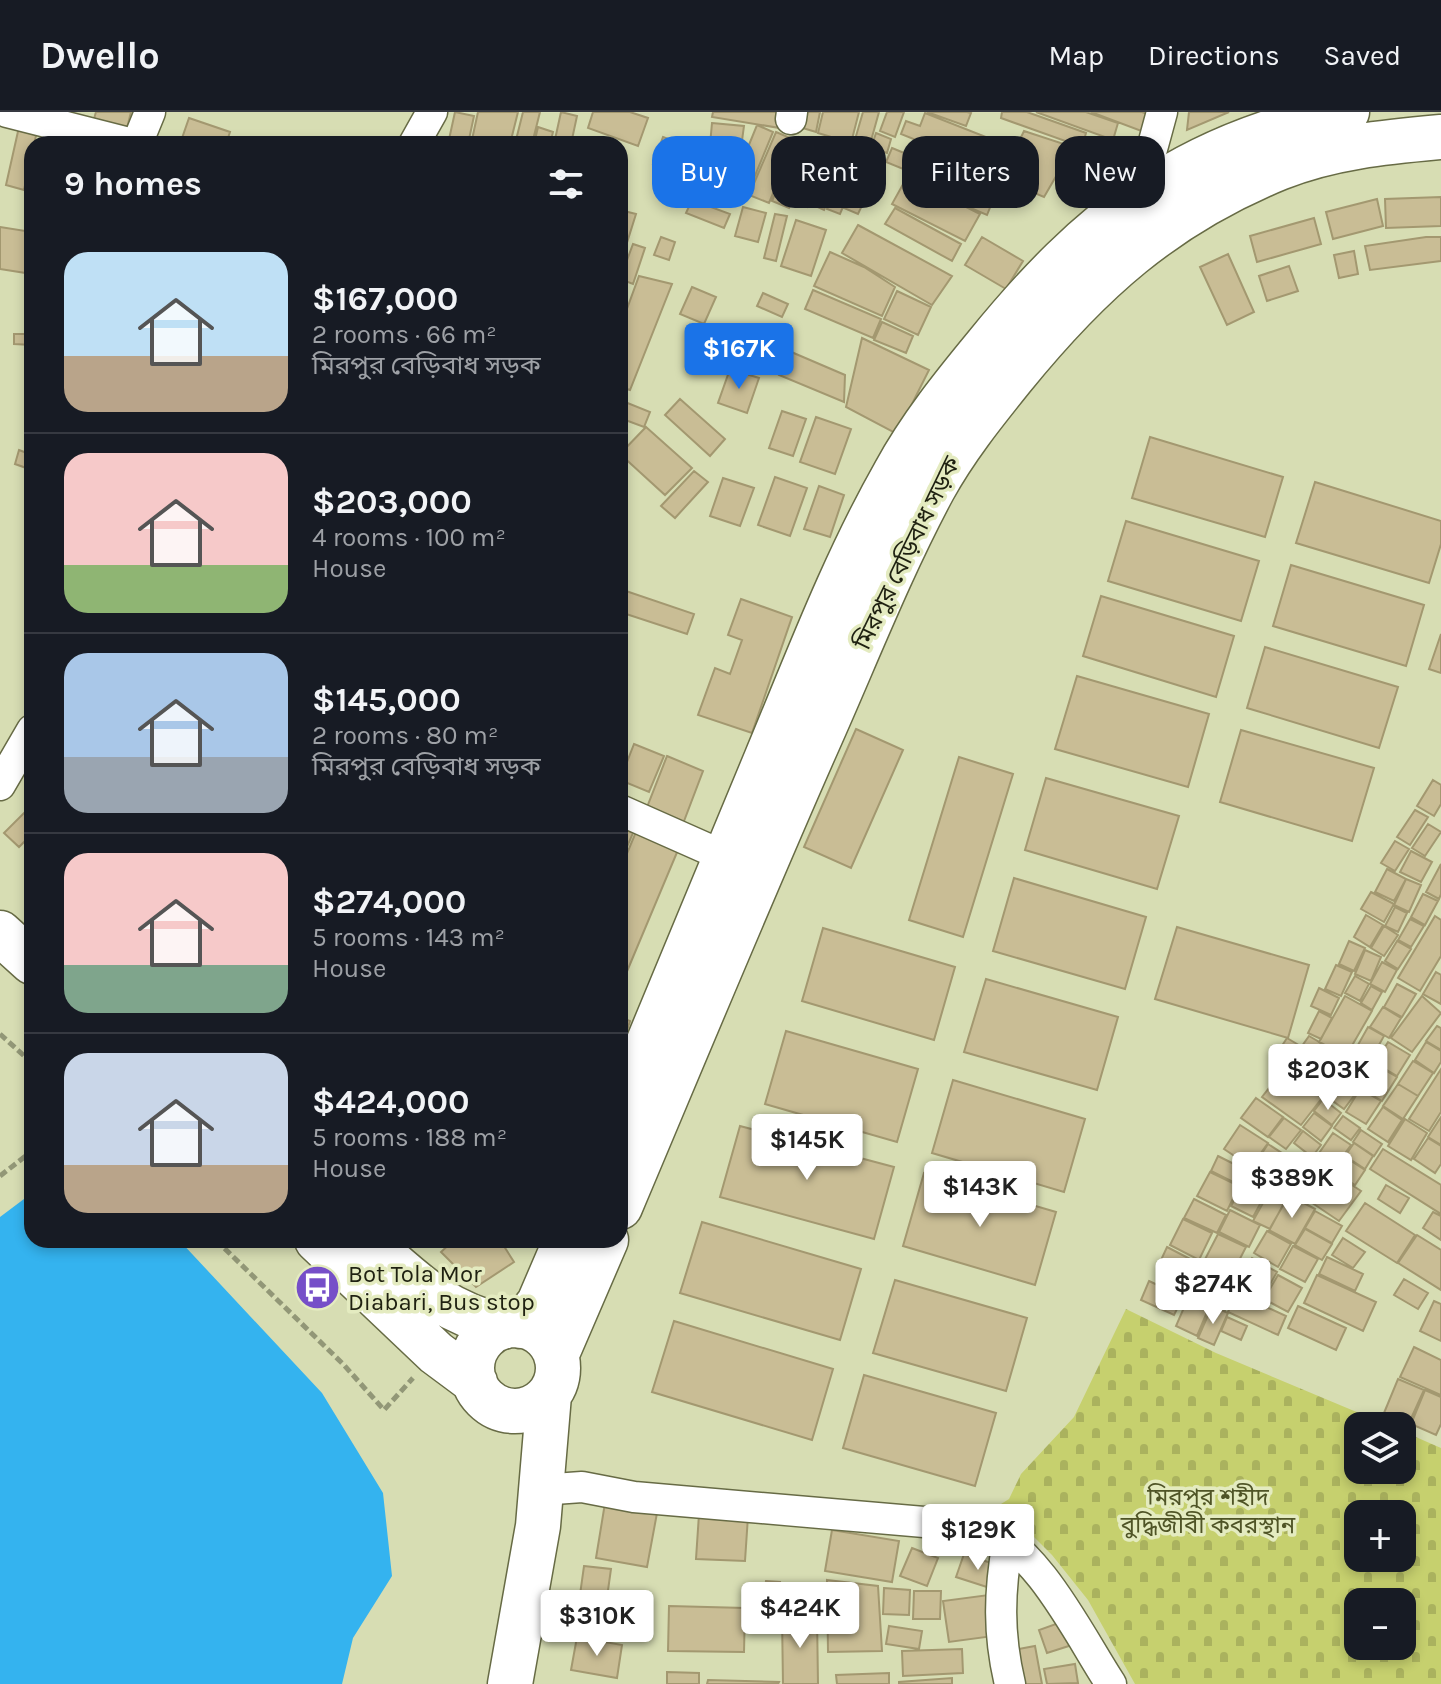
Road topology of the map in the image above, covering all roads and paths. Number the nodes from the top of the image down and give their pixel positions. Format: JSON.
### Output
{"nodes":[{"id":1,"x":7,"y":112,"type":"edge"},
{"id":2,"x":150,"y":112,"type":"edge"},
{"id":3,"x":432,"y":112,"type":"edge"},
{"id":4,"x":1162,"y":112,"type":"edge"},
{"id":5,"x":1347,"y":112,"type":"edge"},
{"id":6,"x":103,"y":136,"type":"edge"},
{"id":7,"x":139,"y":136,"type":"edge"},
{"id":8,"x":418,"y":136,"type":"edge"},
{"id":9,"x":1155,"y":136,"type":"edge"},
{"id":10,"x":1441,"y":137,"type":"edge"},
{"id":11,"x":1303,"y":140,"type":"junction"},
{"id":12,"x":1165,"y":179,"type":"edge"},
{"id":13,"x":1121,"y":208,"type":"edge"},
{"id":14,"x":24,"y":744,"type":"edge"},
{"id":15,"x":0,"y":785,"type":"edge"},
{"id":16,"x":628,"y":814,"type":"edge"},
{"id":17,"x":726,"y":857,"type":"junction"},
{"id":18,"x":0,"y":933,"type":"edge"},
{"id":19,"x":24,"y":955,"type":"edge"},
{"id":20,"x":0,"y":1034,"type":"edge"},
{"id":21,"x":24,"y":1056,"type":"edge"},
{"id":22,"x":628,"y":1092,"type":"edge"},
{"id":23,"x":24,"y":1157,"type":"edge"},
{"id":24,"x":0,"y":1176,"type":"edge"},
{"id":25,"x":628,"y":1188,"type":"edge"},
{"id":26,"x":224,"y":1248,"type":"edge"},
{"id":27,"x":325,"y":1248,"type":"edge"},
{"id":28,"x":375,"y":1248,"type":"edge"},
{"id":29,"x":563,"y":1248,"type":"edge"},
{"id":30,"x":603,"y":1248,"type":"edge"},
{"id":31,"x":512,"y":1327,"type":"junction"},
{"id":32,"x":436,"y":1353,"type":"junction"},
{"id":33,"x":553,"y":1375,"type":"junction"},
{"id":34,"x":475,"y":1382,"type":"junction"},
{"id":35,"x":507,"y":1411,"type":"junction"},
{"id":36,"x":556,"y":1476,"type":"junction"},
{"id":37,"x":1008,"y":1541,"type":"junction"},
{"id":38,"x":510,"y":1684,"type":"edge"},
{"id":39,"x":1010,"y":1684,"type":"edge"},
{"id":40,"x":1111,"y":1684,"type":"edge"}],
"edges":[{"from":1,"to":6,"type":"street"},
{"from":2,"to":7,"type":"street"},
{"from":3,"to":8,"type":"street"},
{"from":4,"to":9,"type":"street"},
{"from":5,"to":11,"type":"highway","name":"মিরপুর বেড়িবাধ সড়ক"},
{"from":10,"to":11,"type":"highway","name":"মিরপুর বেড়িবাধ সড়ক"},
{"from":11,"to":12,"type":"highway","name":"মিরপুর বেড়িবাধ সড়ক"},
{"from":11,"to":25,"type":"highway","name":"মিরপুর বেড়িবাধ সড়ক"},
{"from":13,"to":17,"type":"highway","name":"মিরপুর বেড়িবাধ সড়ক"},
{"from":14,"to":15,"type":"street"},
{"from":16,"to":17,"type":"street"},
{"from":17,"to":22,"type":"highway","name":"মিরপুর বেড়িবাধ সড়ক"},
{"from":18,"to":19,"type":"highway"},
{"from":20,"to":21,"type":"path"},
{"from":23,"to":24,"type":"path"},
{"from":26,"to":32,"type":"path"},
{"from":27,"to":32,"type":"highway"},
{"from":28,"to":31,"type":"highway"},
{"from":29,"to":31,"type":"highway"},
{"from":30,"to":33,"type":"highway"},
{"from":31,"to":33,"type":"highway"},
{"from":31,"to":34,"type":"highway"},
{"from":32,"to":34,"type":"highway"},
{"from":33,"to":35,"type":"highway"},
{"from":33,"to":36,"type":"highway"},
{"from":34,"to":35,"type":"highway"},
{"from":35,"to":36,"type":"highway"},
{"from":36,"to":37,"type":"street"},
{"from":36,"to":38,"type":"highway"},
{"from":37,"to":39,"type":"street"},
{"from":37,"to":40,"type":"street"}]}
